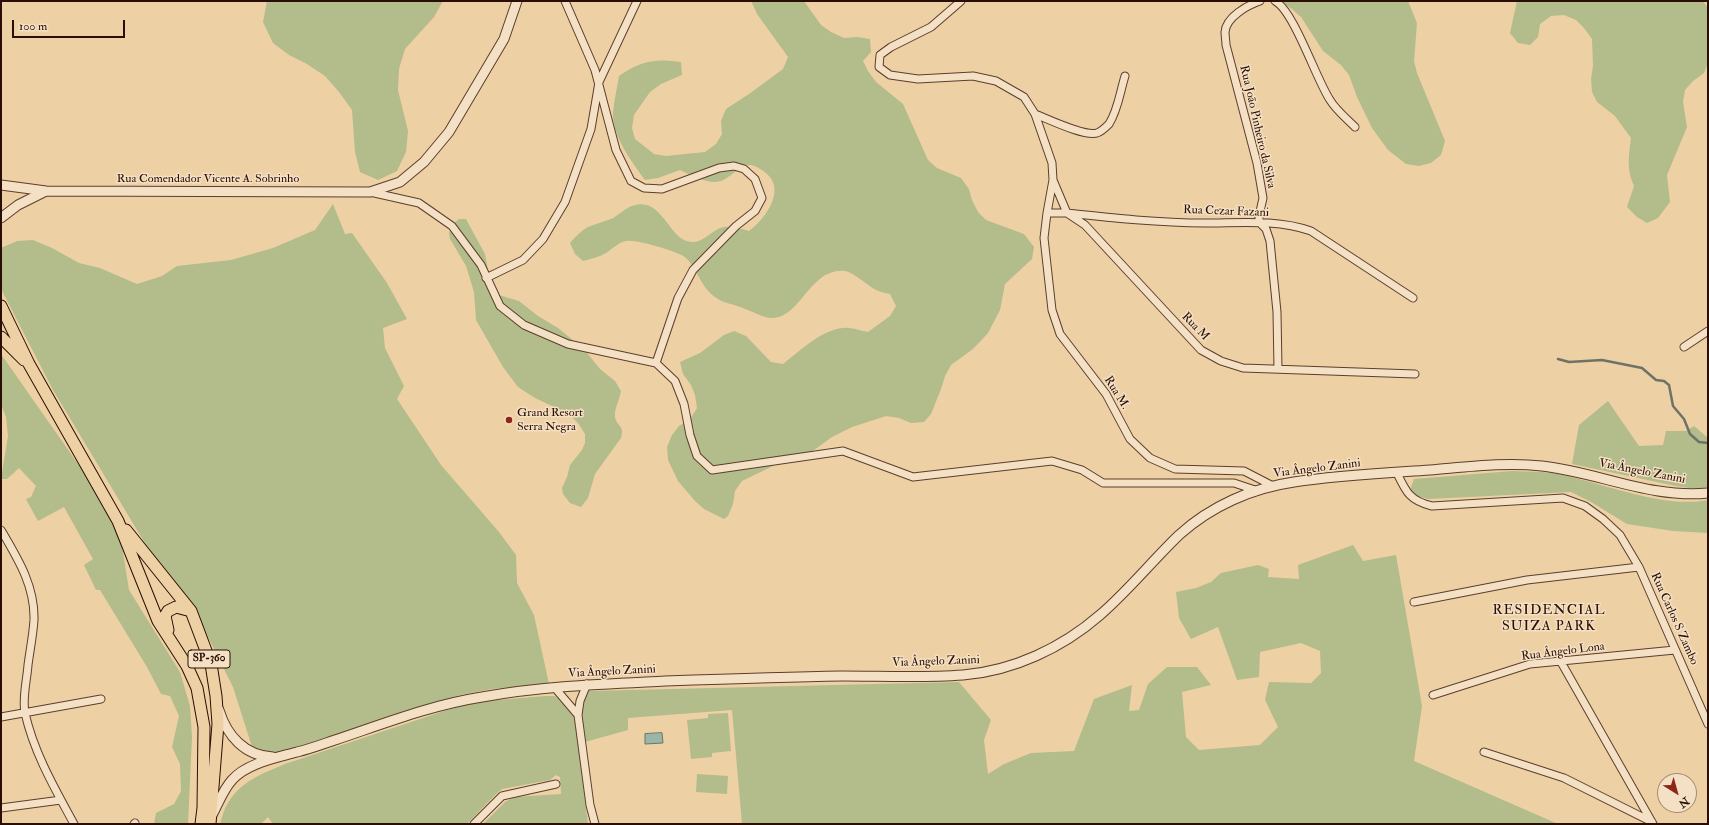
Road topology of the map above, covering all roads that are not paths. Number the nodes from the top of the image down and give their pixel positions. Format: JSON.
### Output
{"nodes":[{"id":1,"x":517,"y":1,"type":"edge"},
{"id":2,"x":565,"y":1,"type":"edge"},
{"id":3,"x":637,"y":1,"type":"edge"},
{"id":4,"x":961,"y":1,"type":"edge"},
{"id":5,"x":1260,"y":1,"type":"edge"},
{"id":6,"x":1275,"y":1,"type":"edge"},
{"id":7,"x":1125,"y":76,"type":"dead end"},
{"id":8,"x":599,"y":82,"type":"junction"},
{"id":9,"x":1035,"y":114,"type":"junction"},
{"id":10,"x":1355,"y":127,"type":"dead end"},
{"id":11,"x":1053,"y":180,"type":"junction"},
{"id":12,"x":1,"y":185,"type":"edge"},
{"id":13,"x":46,"y":191,"type":"junction"},
{"id":14,"x":370,"y":192,"type":"junction"},
{"id":15,"x":1047,"y":213,"type":"junction"},
{"id":16,"x":1067,"y":213,"type":"junction"},
{"id":17,"x":1,"y":218,"type":"edge"},
{"id":18,"x":1259,"y":222,"type":"junction"},
{"id":19,"x":486,"y":278,"type":"junction"},
{"id":20,"x":1413,"y":298,"type":"dead end"},
{"id":21,"x":1,"y":306,"type":"edge"},
{"id":22,"x":1708,"y":331,"type":"edge"},
{"id":23,"x":1,"y":337,"type":"edge"},
{"id":24,"x":1684,"y":346,"type":"dead end"},
{"id":25,"x":656,"y":362,"type":"junction"},
{"id":26,"x":29,"y":364,"type":"junction"},
{"id":27,"x":1278,"y":369,"type":"junction"},
{"id":28,"x":1415,"y":374,"type":"dead end"},
{"id":29,"x":1397,"y":472,"type":"junction"},
{"id":30,"x":1273,"y":486,"type":"junction"},
{"id":31,"x":1255,"y":490,"type":"junction"},
{"id":32,"x":1708,"y":493,"type":"edge"},
{"id":33,"x":118,"y":521,"type":"junction"},
{"id":34,"x":1,"y":530,"type":"edge"},
{"id":35,"x":1638,"y":567,"type":"junction"},
{"id":36,"x":1414,"y":602,"type":"dead end"},
{"id":37,"x":191,"y":611,"type":"junction"},
{"id":38,"x":170,"y":637,"type":"junction"},
{"id":39,"x":1675,"y":650,"type":"junction"},
{"id":40,"x":1561,"y":662,"type":"junction"},
{"id":41,"x":587,"y":684,"type":"junction"},
{"id":42,"x":555,"y":688,"type":"junction"},
{"id":43,"x":1433,"y":695,"type":"dead end"},
{"id":44,"x":216,"y":696,"type":"junction"},
{"id":45,"x":101,"y":699,"type":"dead end"},
{"id":46,"x":25,"y":712,"type":"junction"},
{"id":47,"x":578,"y":715,"type":"junction"},
{"id":48,"x":1,"y":717,"type":"edge"},
{"id":49,"x":1708,"y":724,"type":"edge"},
{"id":50,"x":1484,"y":752,"type":"dead end"},
{"id":51,"x":276,"y":757,"type":"junction"},
{"id":52,"x":556,"y":784,"type":"dead end"},
{"id":53,"x":61,"y":800,"type":"junction"},
{"id":54,"x":1,"y":808,"type":"edge"},
{"id":55,"x":210,"y":821,"type":"edge"},
{"id":56,"x":1652,"y":823,"type":"edge"},
{"id":57,"x":74,"y":824,"type":"edge"},
{"id":58,"x":201,"y":824,"type":"edge"},
{"id":59,"x":474,"y":824,"type":"edge"},
{"id":60,"x":595,"y":824,"type":"edge"}],
"edges":[{"from":1,"to":14,"type":"street","name":"Rua Comendador Vicente A. Sobrinho"},
{"from":2,"to":8,"type":"street"},
{"from":3,"to":8,"type":"street"},
{"from":4,"to":9,"type":"street"},
{"from":5,"to":18,"type":"street","name":"Rua João Pinheiro da Silva"},
{"from":6,"to":10,"type":"street"},
{"from":7,"to":9,"type":"street"},
{"from":8,"to":19,"type":"street"},
{"from":8,"to":25,"type":"street"},
{"from":9,"to":11,"type":"street"},
{"from":11,"to":15,"type":"street","name":"Rua M."},
{"from":11,"to":16,"type":"street"},
{"from":12,"to":13,"type":"street","name":"Rua Comendador Vicente A. Sobrinho"},
{"from":13,"to":14,"type":"street","name":"Rua Comendador Vicente A. Sobrinho"},
{"from":13,"to":17,"type":"street"},
{"from":14,"to":19,"type":"street"},
{"from":15,"to":16,"type":"street"},
{"from":15,"to":30,"type":"street","name":"Rua M."},
{"from":16,"to":18,"type":"street","name":"Rua Cezar Fazani"},
{"from":16,"to":27,"type":"street","name":"Rua M"},
{"from":18,"to":20,"type":"street","name":"Rua Cezar Fazani"},
{"from":18,"to":27,"type":"street"},
{"from":19,"to":25,"type":"street"},
{"from":21,"to":26,"type":"main road","number":"SP-360"},
{"from":22,"to":24,"type":"street"},
{"from":23,"to":26,"type":"main road","number":"SP-360"},
{"from":25,"to":31,"type":"street"},
{"from":26,"to":33,"type":"main road","number":"SP-360"},
{"from":27,"to":28,"type":"street","name":"Rua M"},
{"from":29,"to":30,"type":"street","name":"Via Ângelo Zanini"},
{"from":29,"to":32,"type":"street","name":"Via Ângelo Zanini"},
{"from":29,"to":35,"type":"street","name":"Rua Carlos S Zambo"},
{"from":30,"to":31,"type":"street","name":"Via Ângelo Zanini"},
{"from":31,"to":41,"type":"street","name":"Via Ângelo Zanini"},
{"from":33,"to":37,"type":"main road","number":"SP-360"},
{"from":33,"to":38,"type":"main road","number":"SP-360"},
{"from":34,"to":46,"type":"street"},
{"from":35,"to":36,"type":"street"},
{"from":35,"to":39,"type":"street","name":"Rua Carlos S Zambo"},
{"from":37,"to":38,"type":"main road","number":"SP-360"},
{"from":37,"to":44,"type":"main road","number":"SP-360"},
{"from":38,"to":58,"type":"main road","number":"SP-360"},
{"from":39,"to":40,"type":"street","name":"Rua Ângelo Lona"},
{"from":39,"to":49,"type":"street","name":"Rua Carlos S Zambo"},
{"from":40,"to":43,"type":"street","name":"Rua Ângelo Lona"},
{"from":40,"to":56,"type":"street"},
{"from":41,"to":42,"type":"street","name":"Via Ângelo Zanini"},
{"from":41,"to":47,"type":"street"},
{"from":42,"to":47,"type":"street"},
{"from":42,"to":51,"type":"street","name":"Via Ângelo Zanini"},
{"from":44,"to":51,"type":"street","name":"Via Ângelo Zanini"},
{"from":44,"to":55,"type":"main road","number":"SP-360"},
{"from":45,"to":46,"type":"street"},
{"from":46,"to":48,"type":"street"},
{"from":46,"to":53,"type":"street"},
{"from":47,"to":60,"type":"street"},
{"from":50,"to":56,"type":"street"},
{"from":51,"to":55,"type":"street","name":"Via Ângelo Zanini"},
{"from":52,"to":59,"type":"street"},
{"from":53,"to":54,"type":"street"},
{"from":53,"to":57,"type":"street"}]}
